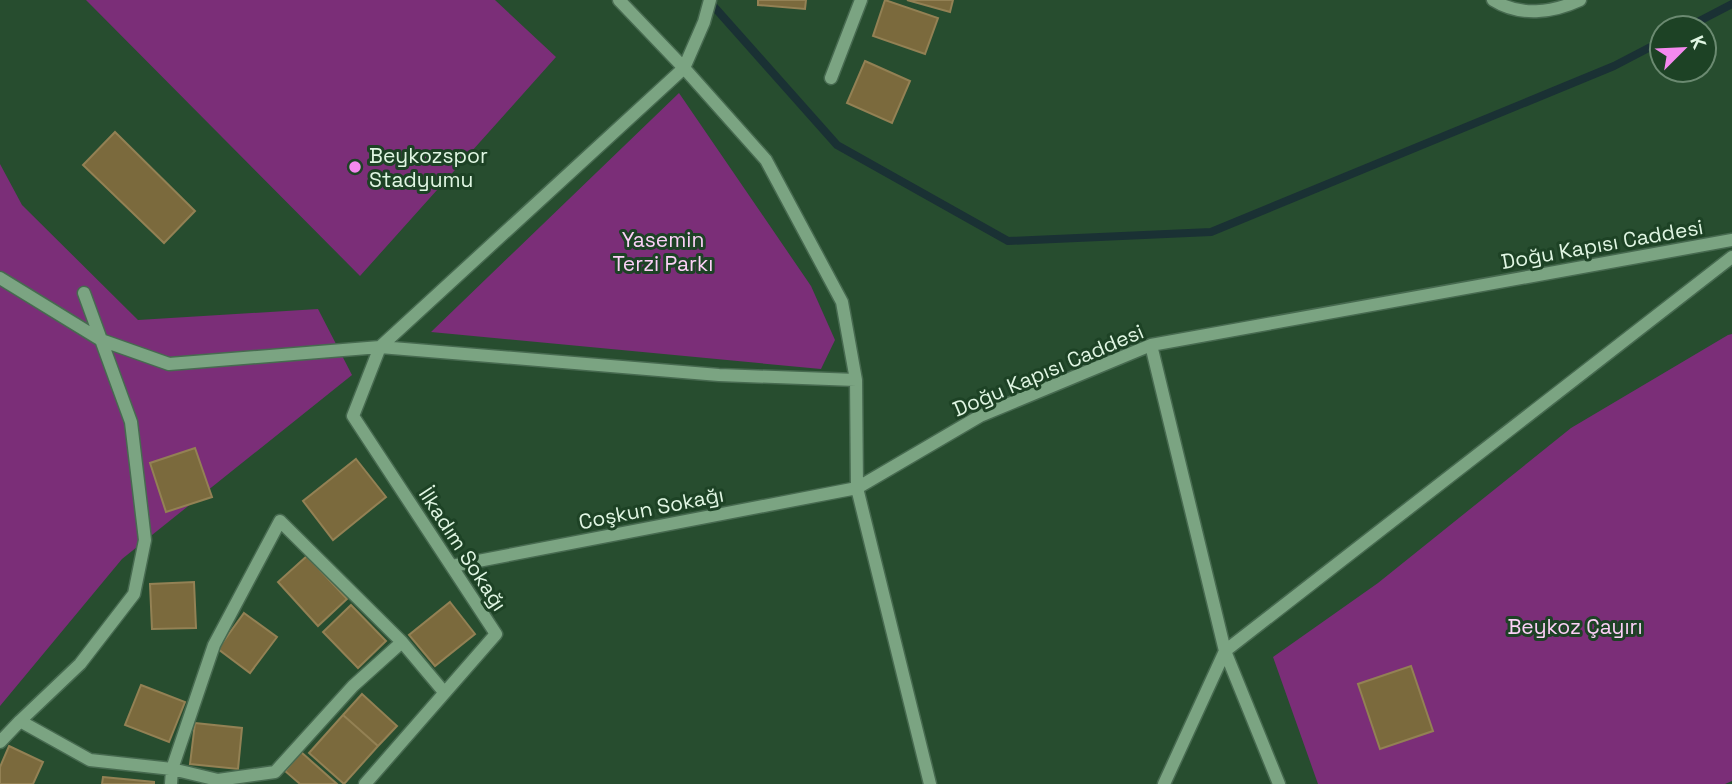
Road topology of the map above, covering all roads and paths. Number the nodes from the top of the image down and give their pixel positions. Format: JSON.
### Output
{"nodes":[{"id":1,"x":619,"y":0,"type":"edge"},
{"id":2,"x":710,"y":0,"type":"edge"},
{"id":3,"x":860,"y":0,"type":"edge"},
{"id":4,"x":1493,"y":0,"type":"edge"},
{"id":5,"x":1580,"y":0,"type":"edge"},
{"id":6,"x":684,"y":68,"type":"junction"},
{"id":7,"x":831,"y":78,"type":"dead end"},
{"id":8,"x":1732,"y":240,"type":"edge"},
{"id":9,"x":1732,"y":257,"type":"edge"},
{"id":10,"x":0,"y":278,"type":"edge"},
{"id":11,"x":84,"y":293,"type":"dead end"},
{"id":12,"x":101,"y":340,"type":"junction"},
{"id":13,"x":1152,"y":345,"type":"junction"},
{"id":14,"x":380,"y":347,"type":"junction"},
{"id":15,"x":856,"y":380,"type":"junction"},
{"id":16,"x":858,"y":488,"type":"junction"},
{"id":17,"x":452,"y":566,"type":"junction"},
{"id":18,"x":402,"y":642,"type":"junction"},
{"id":19,"x":1225,"y":651,"type":"junction"},
{"id":20,"x":444,"y":692,"type":"junction"},
{"id":21,"x":20,"y":721,"type":"junction"},
{"id":22,"x":0,"y":743,"type":"edge"},
{"id":23,"x":172,"y":769,"type":"junction"},
{"id":24,"x":171,"y":784,"type":"edge"},
{"id":25,"x":365,"y":784,"type":"edge"},
{"id":26,"x":930,"y":784,"type":"edge"},
{"id":27,"x":1164,"y":784,"type":"edge"},
{"id":28,"x":1279,"y":784,"type":"edge"}],
"edges":[{"from":1,"to":6,"type":"street"},
{"from":2,"to":6,"type":"street"},
{"from":3,"to":7,"type":"street"},
{"from":4,"to":5,"type":"street"},
{"from":6,"to":14,"type":"street"},
{"from":6,"to":15,"type":"street"},
{"from":8,"to":13,"type":"street","name":"Doğu Kapısı Caddesi"},
{"from":9,"to":19,"type":"street"},
{"from":10,"to":12,"type":"street"},
{"from":11,"to":12,"type":"street"},
{"from":12,"to":14,"type":"street"},
{"from":12,"to":21,"type":"street"},
{"from":13,"to":16,"type":"street","name":"Doğu Kapısı Caddesi"},
{"from":13,"to":19,"type":"street"},
{"from":14,"to":15,"type":"street"},
{"from":14,"to":17,"type":"street","name":"İlkadım Sokağı"},
{"from":15,"to":16,"type":"street"},
{"from":16,"to":17,"type":"street","name":"Coşkun Sokağı"},
{"from":16,"to":26,"type":"street"},
{"from":17,"to":20,"type":"street","name":"İlkadım Sokağı"},
{"from":18,"to":20,"type":"street"},
{"from":18,"to":23,"type":"street"},
{"from":18,"to":23,"type":"street"},
{"from":19,"to":27,"type":"street"},
{"from":19,"to":28,"type":"street"},
{"from":20,"to":25,"type":"street","name":"İlkadım Sokağı"},
{"from":21,"to":22,"type":"street"},
{"from":21,"to":23,"type":"street"},
{"from":23,"to":24,"type":"street"}]}
